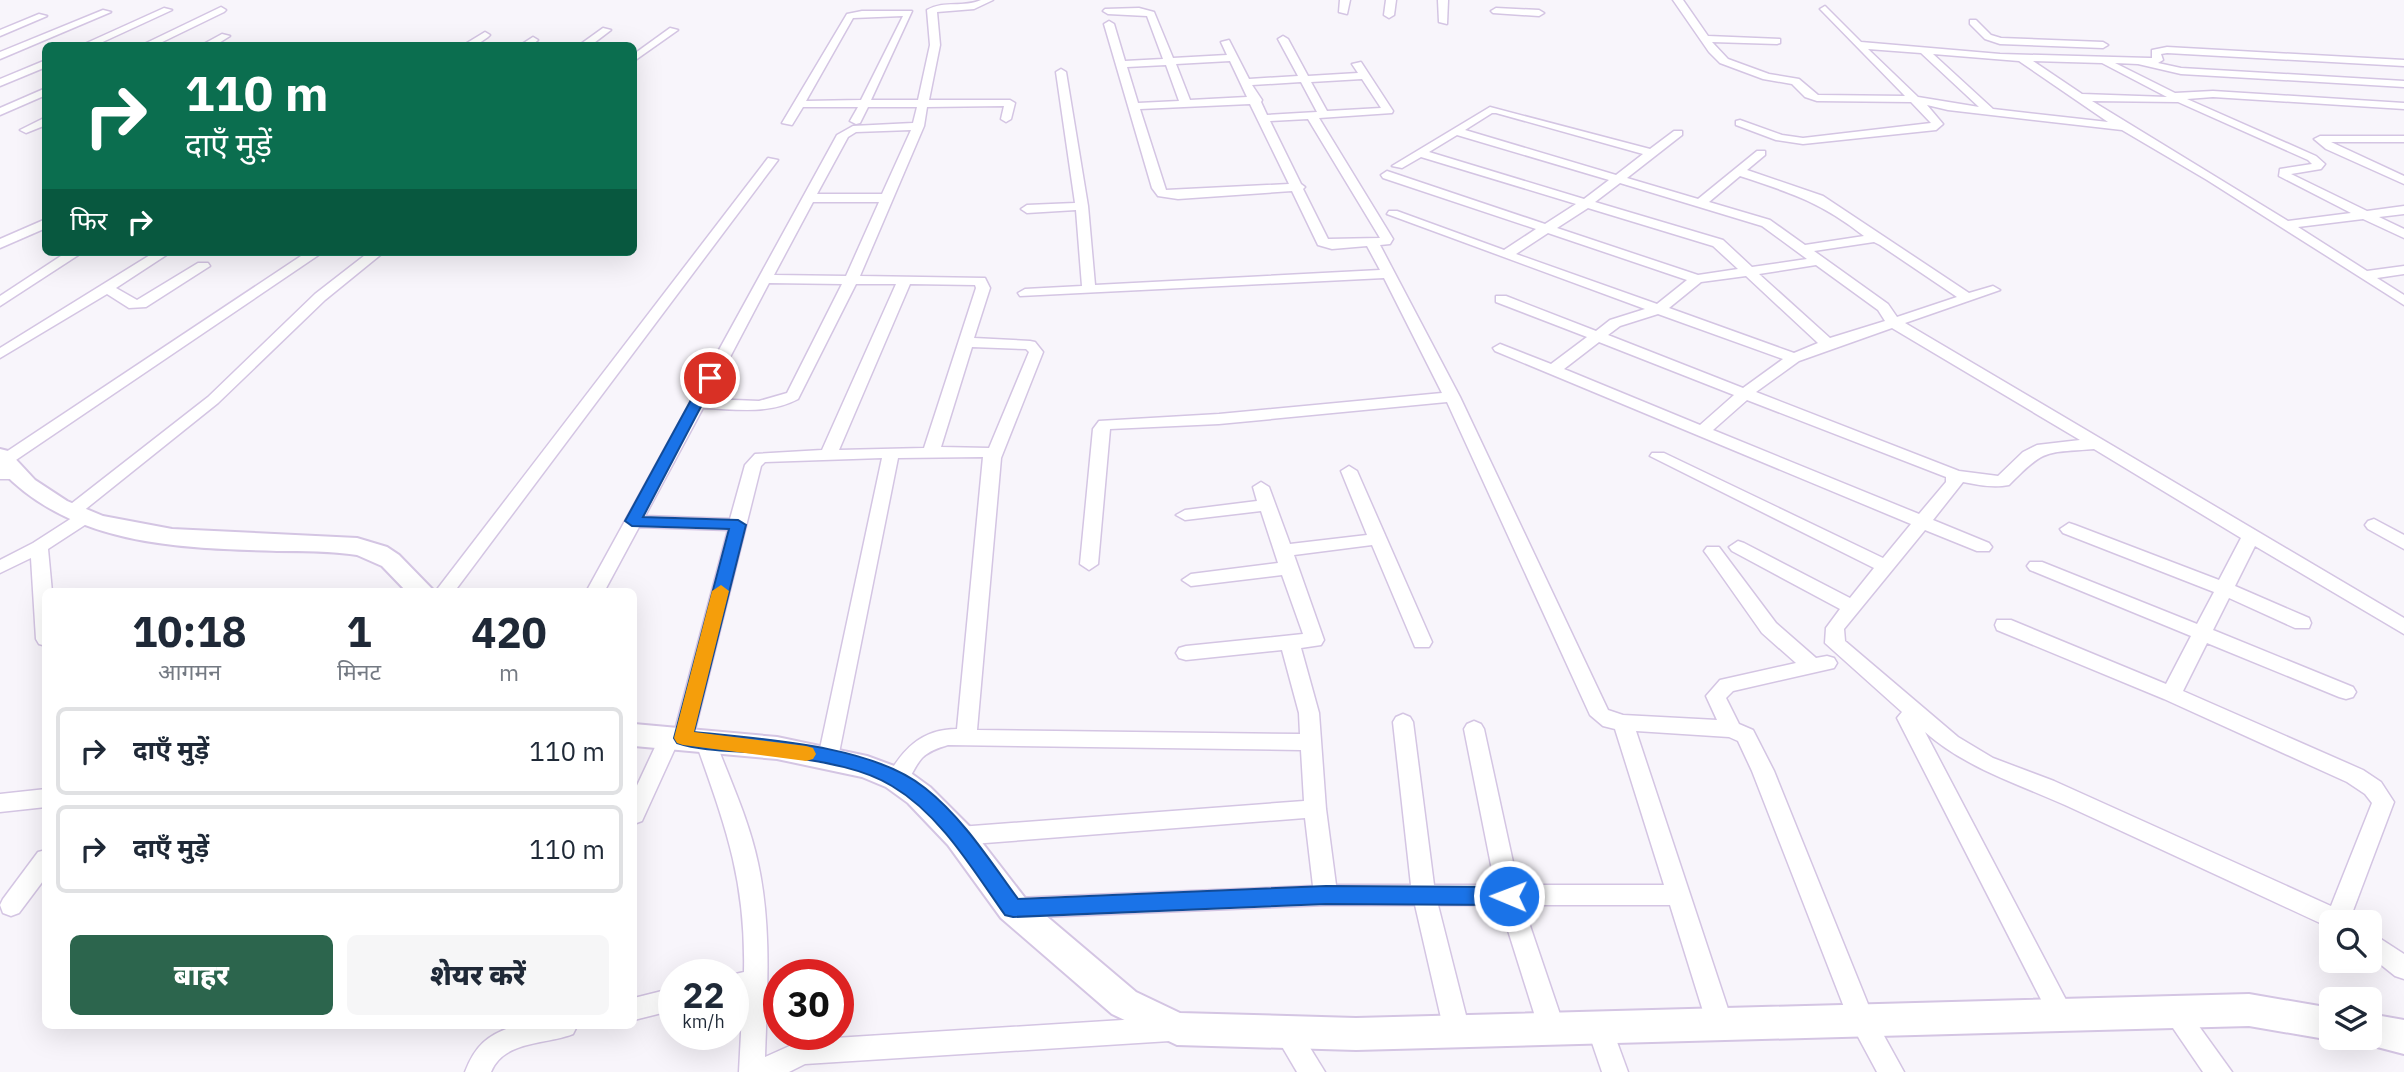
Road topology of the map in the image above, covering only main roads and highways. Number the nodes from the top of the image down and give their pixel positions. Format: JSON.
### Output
{"nodes":[{"id":1,"x":5,"y":466,"type":"edge"},
{"id":2,"x":419,"y":588,"type":"edge"},
{"id":3,"x":637,"y":734,"type":"edge"},
{"id":4,"x":2319,"y":1022,"type":"edge"},
{"id":5,"x":2382,"y":1032,"type":"edge"},
{"id":6,"x":2404,"y":1037,"type":"edge"}],
"edges":[{"from":1,"to":2,"type":"main road"},
{"from":3,"to":4,"type":"main road"},
{"from":5,"to":6,"type":"main road"}]}
